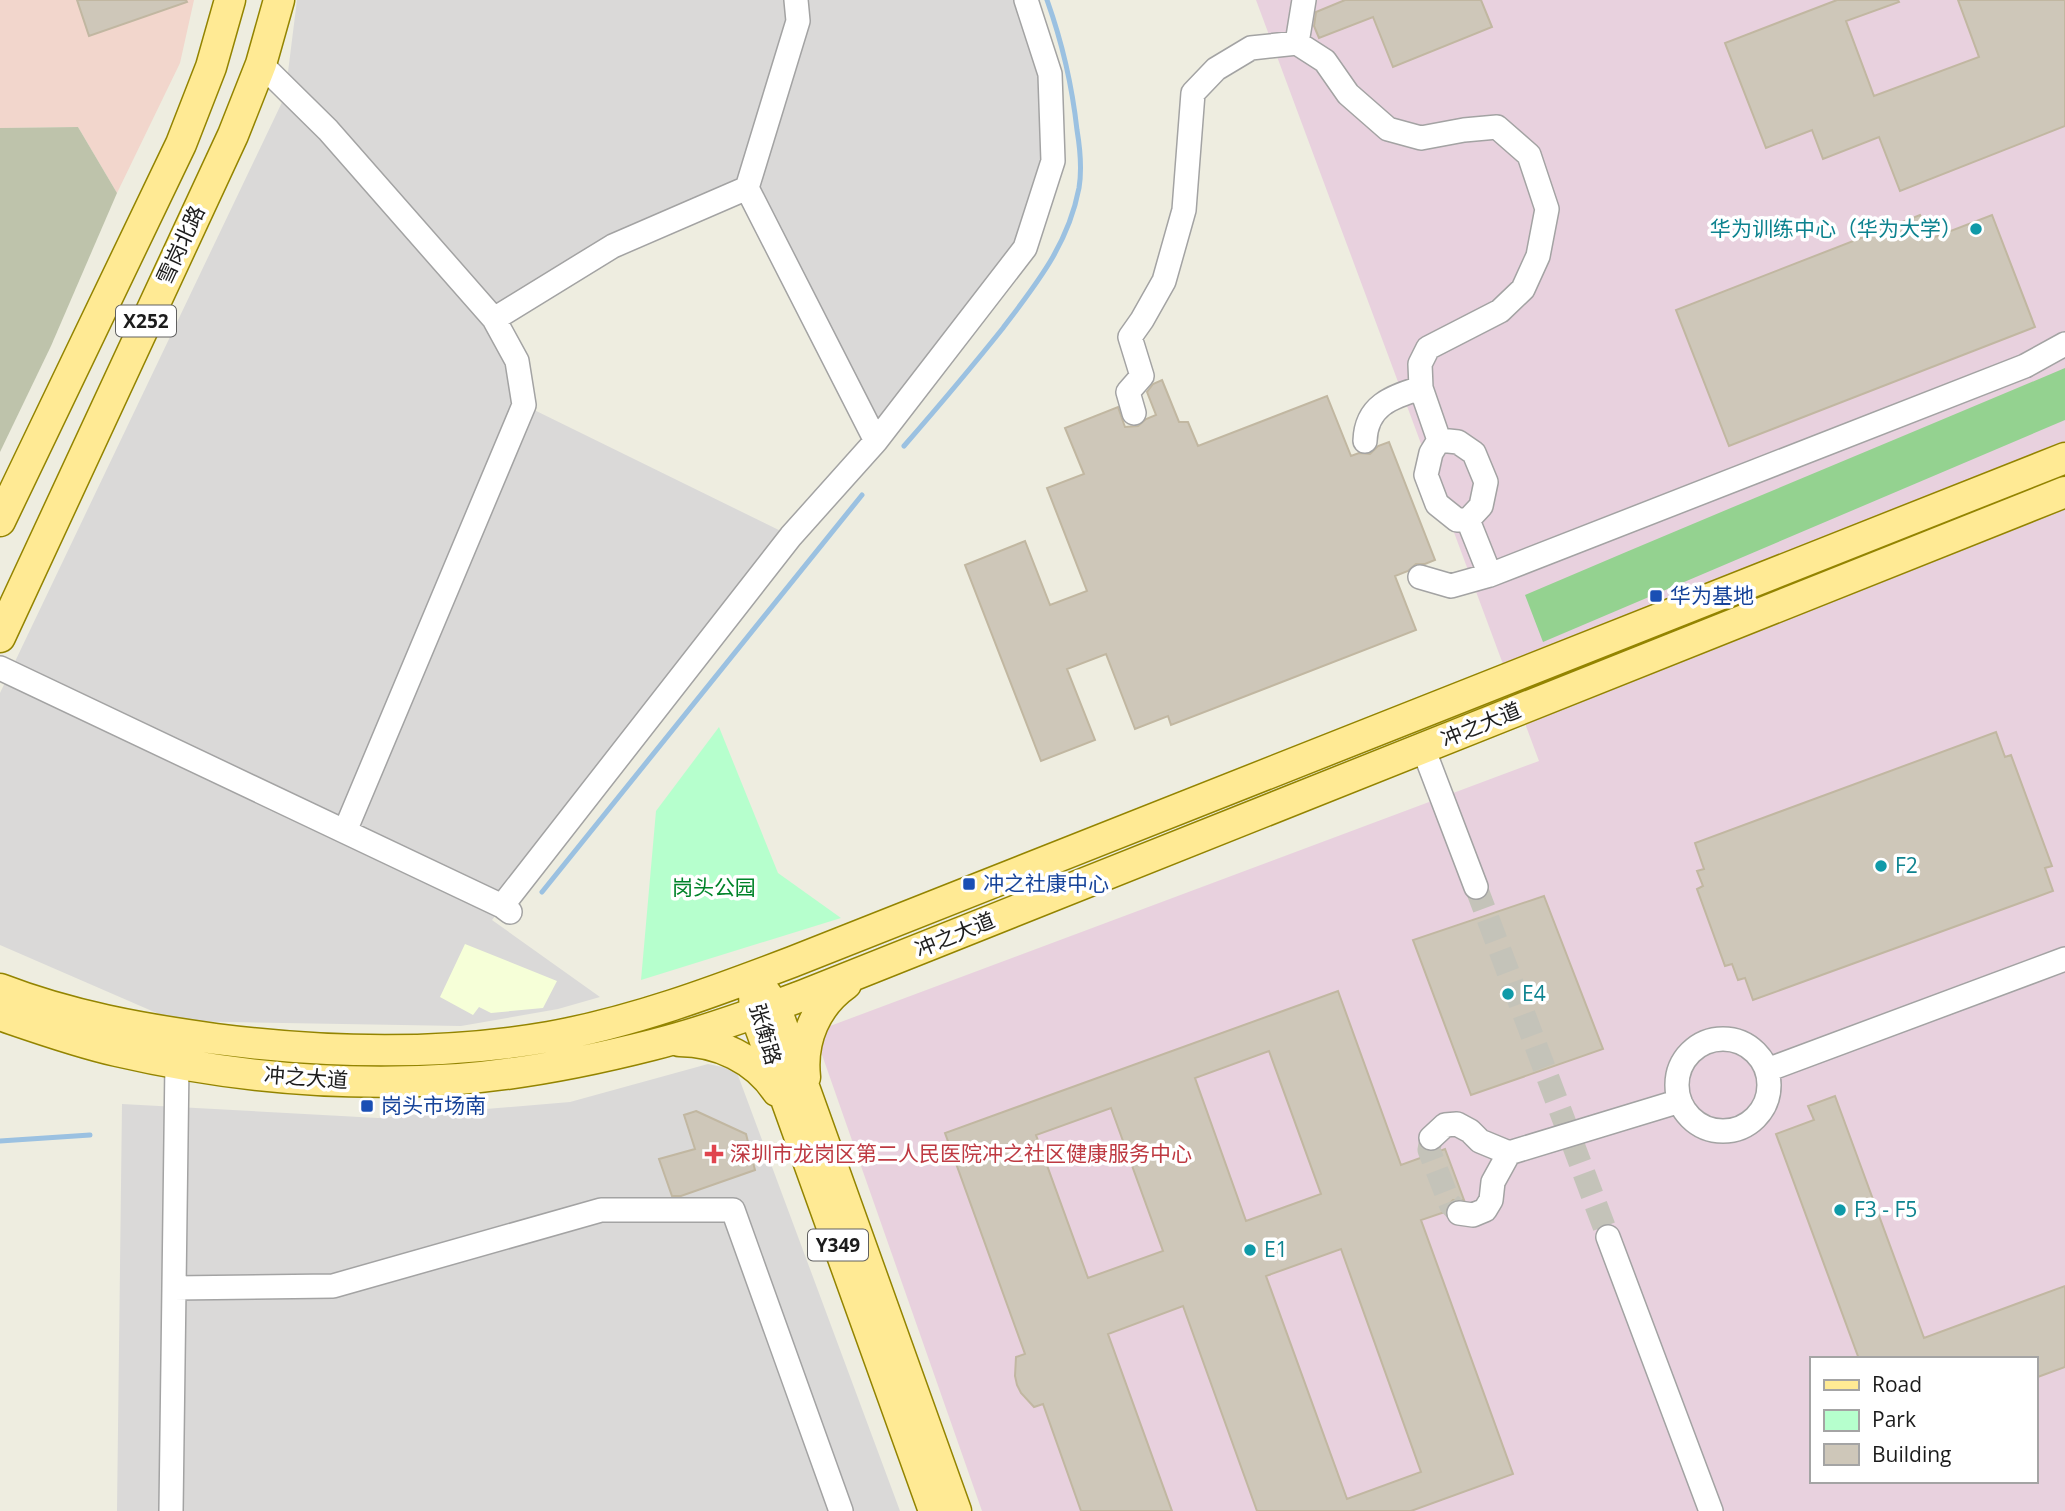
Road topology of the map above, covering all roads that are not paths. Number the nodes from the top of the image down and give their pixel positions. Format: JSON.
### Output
{"nodes":[{"id":1,"x":230,"y":0,"type":"edge"},
{"id":2,"x":279,"y":0,"type":"edge"},
{"id":3,"x":796,"y":0,"type":"edge"},
{"id":4,"x":1026,"y":0,"type":"edge"},
{"id":5,"x":1304,"y":0,"type":"edge"},
{"id":6,"x":1297,"y":43,"type":"junction"},
{"id":7,"x":261,"y":64,"type":"junction"},
{"id":8,"x":747,"y":188,"type":"junction"},
{"id":9,"x":494,"y":319,"type":"junction"},
{"id":10,"x":2065,"y":344,"type":"edge"},
{"id":11,"x":1421,"y":388,"type":"junction"},
{"id":12,"x":1134,"y":413,"type":"dead end"},
{"id":13,"x":1439,"y":440,"type":"junction"},
{"id":14,"x":876,"y":441,"type":"junction"},
{"id":15,"x":1364,"y":441,"type":"dead end"},
{"id":16,"x":2065,"y":458,"type":"edge"},
{"id":17,"x":2065,"y":492,"type":"edge"},
{"id":18,"x":1468,"y":520,"type":"junction"},
{"id":19,"x":0,"y":521,"type":"edge"},
{"id":20,"x":1490,"y":575,"type":"junction"},
{"id":21,"x":1420,"y":577,"type":"dead end"},
{"id":22,"x":0,"y":637,"type":"edge"},
{"id":23,"x":0,"y":668,"type":"edge"},
{"id":24,"x":1423,"y":748,"type":"junction"},
{"id":25,"x":345,"y":831,"type":"junction"},
{"id":26,"x":1476,"y":887,"type":"tunnel mouth"},
{"id":27,"x":2065,"y":959,"type":"edge"},
{"id":28,"x":864,"y":971,"type":"junction"},
{"id":29,"x":753,"y":977,"type":"junction"},
{"id":30,"x":0,"y":989,"type":"edge"},
{"id":31,"x":765,"y":1009,"type":"junction"},
{"id":32,"x":0,"y":1016,"type":"edge"},
{"id":33,"x":665,"y":1042,"type":"junction"},
{"id":34,"x":177,"y":1063,"type":"junction"},
{"id":35,"x":1767,"y":1070,"type":"junction"},
{"id":36,"x":1680,"y":1101,"type":"junction"},
{"id":37,"x":799,"y":1105,"type":"junction"},
{"id":38,"x":1432,"y":1138,"type":"dead end"},
{"id":39,"x":1509,"y":1153,"type":"junction"},
{"id":40,"x":1459,"y":1213,"type":"dead end"},
{"id":41,"x":1608,"y":1237,"type":"tunnel mouth"},
{"id":42,"x":174,"y":1288,"type":"junction"},
{"id":43,"x":171,"y":1511,"type":"edge"},
{"id":44,"x":841,"y":1511,"type":"edge"},
{"id":45,"x":934,"y":1511,"type":"edge"},
{"id":46,"x":956,"y":1511,"type":"edge"},
{"id":47,"x":1711,"y":1511,"type":"edge"}],
"edges":[{"from":1,"to":19,"type":"main road","name":"雪岗北路","number":"X252"},
{"from":2,"to":7,"type":"main road","name":"雪岗北路","number":"X252"},
{"from":3,"to":8,"type":"street"},
{"from":4,"to":14,"type":"street"},
{"from":5,"to":6,"type":"street"},
{"from":6,"to":11,"type":"street"},
{"from":6,"to":12,"type":"street"},
{"from":7,"to":9,"type":"street"},
{"from":7,"to":22,"type":"main road","name":"雪岗北路","number":"X252"},
{"from":8,"to":9,"type":"street"},
{"from":8,"to":14,"type":"street"},
{"from":9,"to":25,"type":"street"},
{"from":10,"to":20,"type":"street"},
{"from":11,"to":13,"type":"street"},
{"from":11,"to":15,"type":"street"},
{"from":13,"to":18,"type":"street"},
{"from":13,"to":18,"type":"street"},
{"from":14,"to":25,"type":"street"},
{"from":16,"to":29,"type":"main road","name":"冲之大道"},
{"from":17,"to":24,"type":"main road","name":"冲之大道"},
{"from":18,"to":20,"type":"street"},
{"from":20,"to":21,"type":"street"},
{"from":23,"to":25,"type":"street"},
{"from":24,"to":26,"type":"street"},
{"from":24,"to":28,"type":"main road","name":"冲之大道"},
{"from":27,"to":35,"type":"street"},
{"from":28,"to":31,"type":"main road","name":"冲之大道"},
{"from":28,"to":37,"type":"main road"},
{"from":29,"to":30,"type":"main road","name":"冲之大道"},
{"from":29,"to":31,"type":"main road","name":"张衡路","number":"Y349"},
{"from":31,"to":33,"type":"main road","name":"冲之大道"},
{"from":31,"to":37,"type":"main road","name":"张衡路","number":"Y349"},
{"from":32,"to":34,"type":"main road","name":"冲之大道"},
{"from":33,"to":34,"type":"main road","name":"冲之大道"},
{"from":33,"to":37,"type":"main road"},
{"from":34,"to":42,"type":"street"},
{"from":35,"to":36,"type":"street"},
{"from":35,"to":36,"type":"street"},
{"from":36,"to":39,"type":"street"},
{"from":37,"to":45,"type":"main road","name":"张衡路","number":"Y349"},
{"from":37,"to":46,"type":"main road","name":"张衡路"},
{"from":38,"to":39,"type":"street"},
{"from":39,"to":40,"type":"street"},
{"from":41,"to":47,"type":"street"},
{"from":42,"to":43,"type":"street"},
{"from":42,"to":44,"type":"street"}]}
